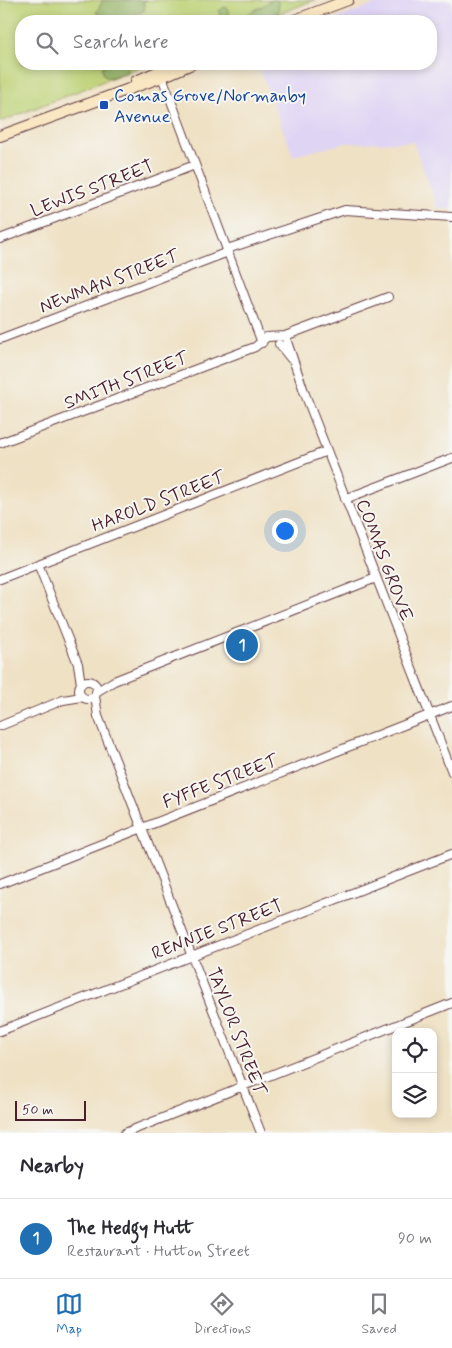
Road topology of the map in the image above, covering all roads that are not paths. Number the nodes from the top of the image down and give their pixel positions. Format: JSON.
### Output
{"nodes":[{"id":1,"x":348,"y":0,"type":"edge"},
{"id":2,"x":308,"y":15,"type":"edge"},
{"id":3,"x":166,"y":70,"type":"edge"},
{"id":4,"x":171,"y":70,"type":"edge"},
{"id":5,"x":161,"y":73,"type":"junction"},
{"id":6,"x":0,"y":136,"type":"edge"},
{"id":7,"x":195,"y":165,"type":"junction"},
{"id":8,"x":452,"y":217,"type":"edge"},
{"id":9,"x":0,"y":239,"type":"edge"},
{"id":10,"x":228,"y":251,"type":"junction"},
{"id":11,"x":388,"y":297,"type":"dead end"},
{"id":12,"x":285,"y":336,"type":"junction"},
{"id":13,"x":0,"y":339,"type":"edge"},
{"id":14,"x":264,"y":340,"type":"junction"},
{"id":15,"x":279,"y":344,"type":"junction"},
{"id":16,"x":291,"y":358,"type":"junction"},
{"id":17,"x":0,"y":443,"type":"edge"},
{"id":18,"x":327,"y":451,"type":"junction"},
{"id":19,"x":452,"y":458,"type":"edge"},
{"id":20,"x":345,"y":499,"type":"junction"},
{"id":21,"x":38,"y":564,"type":"junction"},
{"id":22,"x":376,"y":578,"type":"junction"},
{"id":23,"x":0,"y":579,"type":"edge"},
{"id":24,"x":89,"y":688,"type":"junction"},
{"id":25,"x":84,"y":698,"type":"junction"},
{"id":26,"x":64,"y":700,"type":"junction"},
{"id":27,"x":452,"y":706,"type":"edge"},
{"id":28,"x":430,"y":715,"type":"junction"},
{"id":29,"x":98,"y":716,"type":"junction"},
{"id":30,"x":0,"y":726,"type":"edge"},
{"id":31,"x":452,"y":772,"type":"edge"},
{"id":32,"x":142,"y":828,"type":"junction"},
{"id":33,"x":450,"y":854,"type":"edge"},
{"id":34,"x":0,"y":884,"type":"edge"},
{"id":35,"x":192,"y":955,"type":"junction"},
{"id":36,"x":452,"y":1004,"type":"edge"},
{"id":37,"x":0,"y":1031,"type":"edge"},
{"id":38,"x":243,"y":1086,"type":"junction"},
{"id":39,"x":125,"y":1133,"type":"edge"},
{"id":40,"x":261,"y":1133,"type":"edge"}],
"edges":[{"from":1,"to":2,"type":"main road"},
{"from":3,"to":5,"type":"main road"},
{"from":4,"to":5,"type":"main road"},
{"from":5,"to":6,"type":"main road"},
{"from":5,"to":7,"type":"street"},
{"from":7,"to":9,"type":"street","name":"LEWIS STREET"},
{"from":7,"to":10,"type":"street"},
{"from":8,"to":10,"type":"street","name":"NEWMAN STREET"},
{"from":10,"to":13,"type":"street","name":"NEWMAN STREET"},
{"from":10,"to":14,"type":"street"},
{"from":11,"to":12,"type":"street","name":"SMITH STREET"},
{"from":12,"to":14,"type":"street","name":"SMITH STREET"},
{"from":12,"to":15,"type":"street"},
{"from":12,"to":16,"type":"street","name":"COMAS GROVE"},
{"from":14,"to":15,"type":"street","name":"SMITH STREET"},
{"from":14,"to":17,"type":"street","name":"SMITH STREET"},
{"from":15,"to":16,"type":"street","name":"COMAS GROVE"},
{"from":16,"to":18,"type":"street","name":"COMAS GROVE"},
{"from":18,"to":20,"type":"street","name":"COMAS GROVE"},
{"from":18,"to":21,"type":"street","name":"HAROLD STREET"},
{"from":19,"to":20,"type":"street"},
{"from":20,"to":22,"type":"street","name":"COMAS GROVE"},
{"from":21,"to":23,"type":"street","name":"HAROLD STREET"},
{"from":21,"to":24,"type":"street","name":"TAYLOR STREET"},
{"from":22,"to":24,"type":"street"},
{"from":22,"to":28,"type":"street","name":"COMAS GROVE"},
{"from":24,"to":25,"type":"street","name":"TAYLOR STREET"},
{"from":24,"to":25,"type":"street"},
{"from":24,"to":26,"type":"street"},
{"from":24,"to":29,"type":"street","name":"TAYLOR STREET"},
{"from":25,"to":26,"type":"street"},
{"from":25,"to":29,"type":"street","name":"TAYLOR STREET"},
{"from":26,"to":30,"type":"street"},
{"from":27,"to":28,"type":"street","name":"FYFFE STREET"},
{"from":28,"to":31,"type":"street","name":"COMAS GROVE"},
{"from":28,"to":32,"type":"street","name":"FYFFE STREET"},
{"from":29,"to":32,"type":"street","name":"TAYLOR STREET"},
{"from":32,"to":34,"type":"street","name":"FYFFE STREET"},
{"from":32,"to":35,"type":"street","name":"TAYLOR STREET"},
{"from":33,"to":35,"type":"street","name":"RENNIE STREET"},
{"from":35,"to":37,"type":"street","name":"RENNIE STREET"},
{"from":35,"to":38,"type":"street","name":"TAYLOR STREET"},
{"from":36,"to":38,"type":"street"},
{"from":38,"to":39,"type":"street"},
{"from":38,"to":40,"type":"street","name":"TAYLOR STREET"}]}
